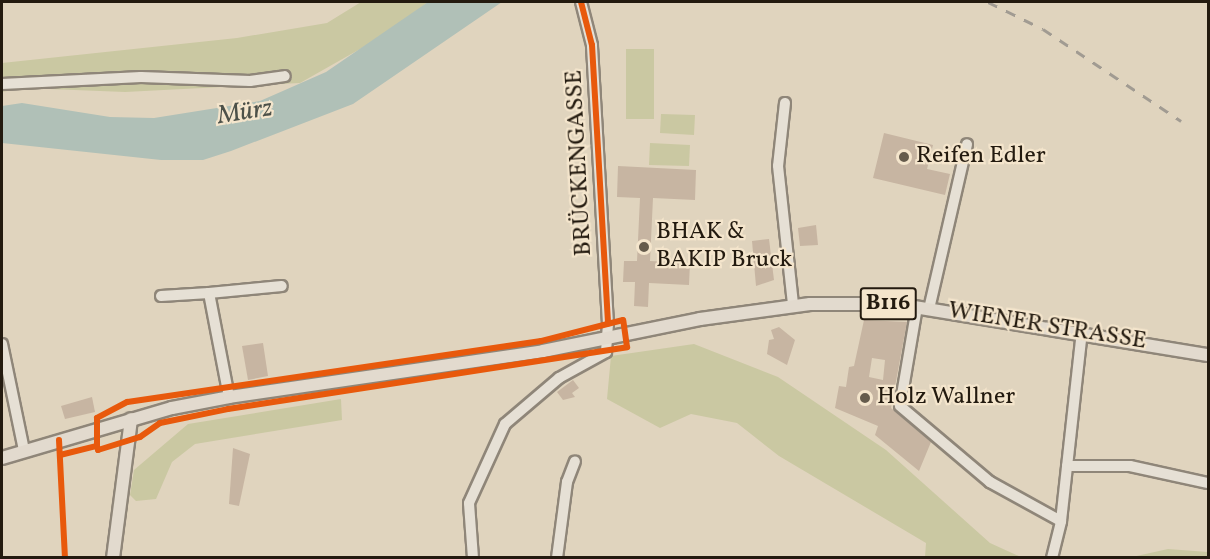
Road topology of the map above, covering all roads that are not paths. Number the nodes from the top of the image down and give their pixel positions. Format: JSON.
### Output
{"nodes":[{"id":1,"x":581,"y":2,"type":"edge"},
{"id":2,"x":285,"y":76,"type":"dead end"},
{"id":3,"x":2,"y":84,"type":"edge"},
{"id":4,"x":785,"y":103,"type":"dead end"},
{"id":5,"x":967,"y":144,"type":"dead end"},
{"id":6,"x":282,"y":286,"type":"dead end"},
{"id":7,"x":209,"y":293,"type":"junction"},
{"id":8,"x":161,"y":296,"type":"dead end"},
{"id":9,"x":793,"y":305,"type":"junction"},
{"id":10,"x":923,"y":308,"type":"junction"},
{"id":11,"x":1082,"y":331,"type":"junction"},
{"id":12,"x":607,"y":340,"type":"junction"},
{"id":13,"x":2,"y":344,"type":"edge"},
{"id":14,"x":1209,"y":355,"type":"edge"},
{"id":15,"x":229,"y":397,"type":"junction"},
{"id":16,"x":131,"y":419,"type":"junction"},
{"id":17,"x":24,"y":450,"type":"junction"},
{"id":18,"x":2,"y":458,"type":"edge"},
{"id":19,"x":575,"y":461,"type":"dead end"},
{"id":20,"x":1067,"y":466,"type":"junction"},
{"id":21,"x":1209,"y":483,"type":"edge"},
{"id":22,"x":1061,"y":521,"type":"junction"},
{"id":23,"x":113,"y":558,"type":"edge"},
{"id":24,"x":473,"y":558,"type":"edge"},
{"id":25,"x":557,"y":558,"type":"edge"},
{"id":26,"x":1052,"y":558,"type":"edge"}],
"edges":[{"from":1,"to":12,"type":"street","name":"BRÜCKENGASSE"},
{"from":2,"to":3,"type":"street"},
{"from":4,"to":9,"type":"street"},
{"from":5,"to":10,"type":"street"},
{"from":6,"to":7,"type":"street"},
{"from":7,"to":8,"type":"street"},
{"from":7,"to":15,"type":"street"},
{"from":9,"to":10,"type":"main road","name":"WIENER STRASSE","number":"B116"},
{"from":9,"to":12,"type":"main road","name":"WIENER STRASSE","number":"B116"},
{"from":10,"to":11,"type":"main road","name":"WIENER STRASSE","number":"B116"},
{"from":10,"to":22,"type":"street"},
{"from":11,"to":14,"type":"main road","name":"WIENER STRASSE","number":"B116"},
{"from":11,"to":20,"type":"street"},
{"from":12,"to":15,"type":"main road","name":"WIENER STRASSE","number":"B116"},
{"from":12,"to":24,"type":"street"},
{"from":13,"to":17,"type":"street"},
{"from":15,"to":16,"type":"main road","name":"WIENER STRASSE","number":"B116"},
{"from":16,"to":17,"type":"main road","name":"WIENER STRASSE","number":"B116"},
{"from":16,"to":23,"type":"main road"},
{"from":17,"to":18,"type":"main road","name":"WIENER STRASSE","number":"B116"},
{"from":19,"to":25,"type":"street"},
{"from":20,"to":21,"type":"street"},
{"from":20,"to":22,"type":"street"},
{"from":22,"to":26,"type":"street"}]}
